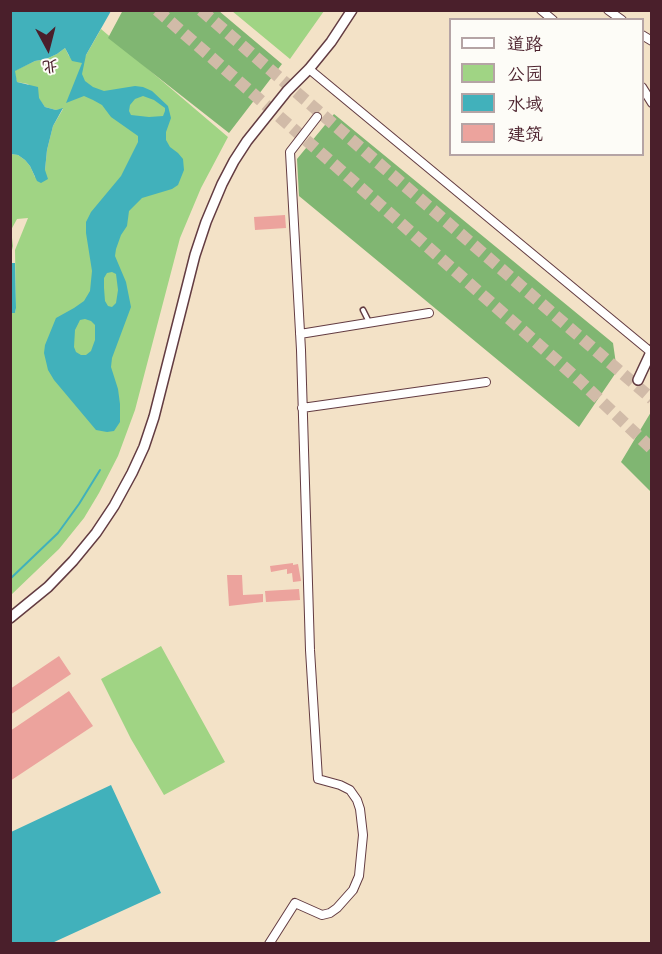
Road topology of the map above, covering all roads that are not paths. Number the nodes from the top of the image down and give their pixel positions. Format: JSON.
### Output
{"nodes":[{"id":1,"x":352,"y":10,"type":"edge"},
{"id":2,"x":309,"y":69,"type":"junction"},
{"id":3,"x":317,"y":117,"type":"dead end"},
{"id":4,"x":363,"y":310,"type":"dead end"},
{"id":5,"x":429,"y":313,"type":"dead end"},
{"id":6,"x":369,"y":323,"type":"junction"},
{"id":7,"x":300,"y":334,"type":"junction"},
{"id":8,"x":651,"y":352,"type":"edge"},
{"id":9,"x":651,"y":366,"type":"edge"},
{"id":10,"x":486,"y":382,"type":"dead end"},
{"id":11,"x":302,"y":408,"type":"junction"},
{"id":12,"x":10,"y":618,"type":"edge"},
{"id":13,"x":269,"y":944,"type":"edge"}],
"edges":[{"from":1,"to":2,"type":"street"},
{"from":2,"to":8,"type":"street"},
{"from":2,"to":12,"type":"street"},
{"from":3,"to":7,"type":"street"},
{"from":4,"to":6,"type":"lane"},
{"from":5,"to":6,"type":"street"},
{"from":6,"to":7,"type":"street"},
{"from":7,"to":11,"type":"street"},
{"from":8,"to":9,"type":"street"},
{"from":10,"to":11,"type":"street"},
{"from":11,"to":13,"type":"street"}]}
